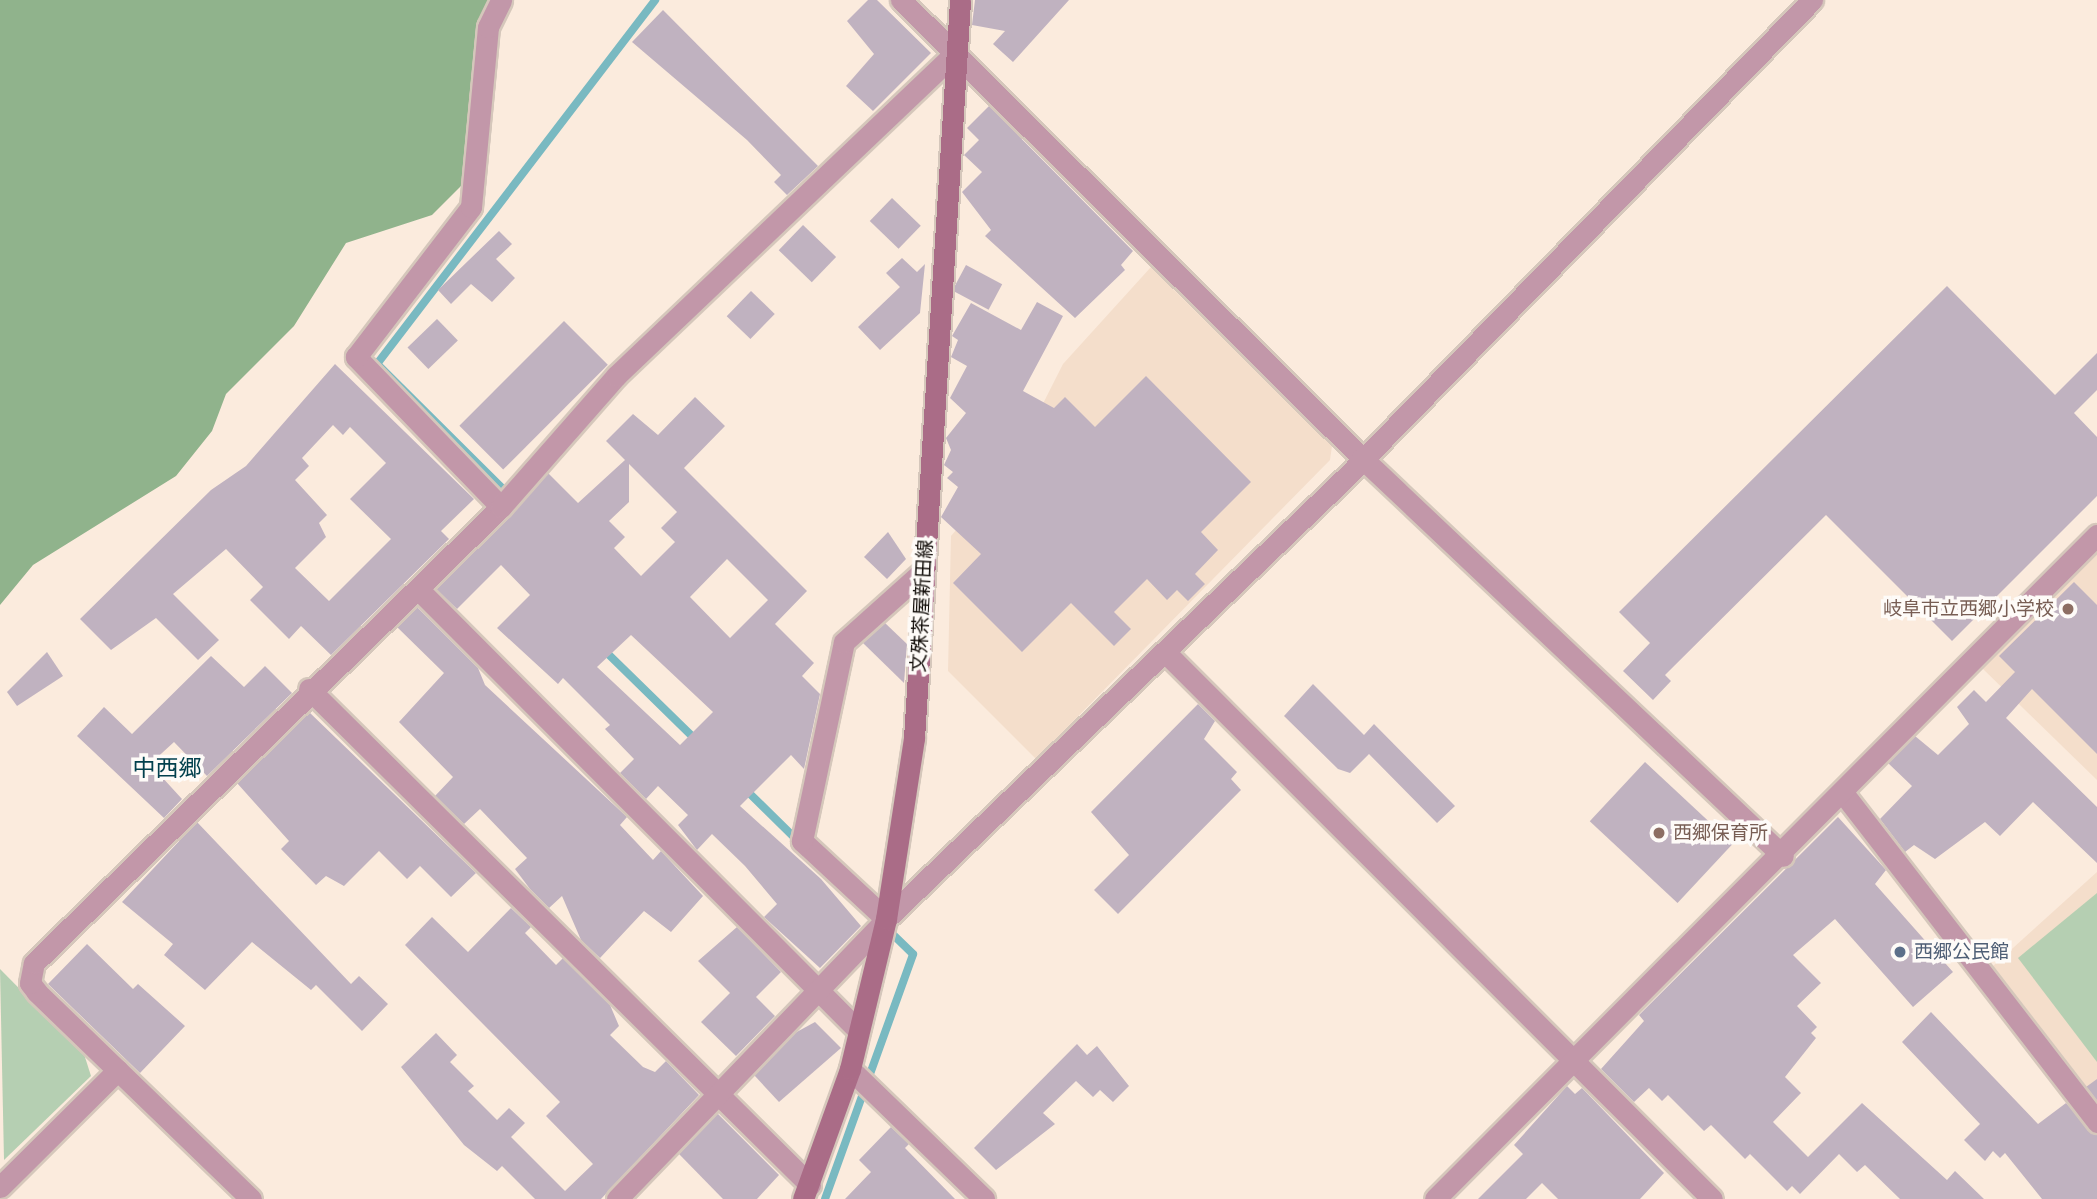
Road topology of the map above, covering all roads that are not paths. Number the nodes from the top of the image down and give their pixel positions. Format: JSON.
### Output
{"nodes":[{"id":1,"x":501,"y":0,"type":"edge"},
{"id":2,"x":901,"y":0,"type":"edge"},
{"id":3,"x":960,"y":0,"type":"edge"},
{"id":4,"x":1812,"y":0,"type":"edge"},
{"id":5,"x":956,"y":51,"type":"junction"},
{"id":6,"x":1362,"y":458,"type":"junction"},
{"id":7,"x":500,"y":507,"type":"junction"},
{"id":8,"x":2097,"y":535,"type":"edge"},
{"id":9,"x":923,"y":571,"type":"junction"},
{"id":10,"x":418,"y":589,"type":"junction"},
{"id":11,"x":1166,"y":653,"type":"junction"},
{"id":12,"x":309,"y":689,"type":"junction"},
{"id":13,"x":1843,"y":793,"type":"junction"},
{"id":14,"x":1783,"y":856,"type":"junction"},
{"id":15,"x":886,"y":919,"type":"junction"},
{"id":16,"x":818,"y":994,"type":"junction"},
{"id":17,"x":858,"y":1030,"type":"junction"},
{"id":18,"x":1570,"y":1058,"type":"junction"},
{"id":19,"x":850,"y":1069,"type":"junction"},
{"id":20,"x":118,"y":1070,"type":"junction"},
{"id":21,"x":721,"y":1098,"type":"junction"},
{"id":22,"x":2097,"y":1122,"type":"edge"},
{"id":23,"x":0,"y":1187,"type":"edge"},
{"id":24,"x":807,"y":1192,"type":"edge"},
{"id":25,"x":251,"y":1199,"type":"edge"},
{"id":26,"x":617,"y":1199,"type":"edge"},
{"id":27,"x":984,"y":1199,"type":"edge"},
{"id":28,"x":1435,"y":1199,"type":"edge"},
{"id":29,"x":1712,"y":1199,"type":"edge"}],
"edges":[{"from":1,"to":7,"type":"street"},
{"from":2,"to":5,"type":"street"},
{"from":3,"to":5,"type":"main road","name":"文殊茶屋新田線"},
{"from":4,"to":6,"type":"street"},
{"from":5,"to":6,"type":"street"},
{"from":5,"to":7,"type":"street"},
{"from":5,"to":9,"type":"main road","name":"文殊茶屋新田線"},
{"from":6,"to":11,"type":"street"},
{"from":6,"to":14,"type":"street"},
{"from":7,"to":10,"type":"street"},
{"from":8,"to":13,"type":"street"},
{"from":9,"to":15,"type":"main road","name":"文殊茶屋新田線"},
{"from":9,"to":15,"type":"street"},
{"from":10,"to":12,"type":"street"},
{"from":10,"to":16,"type":"street"},
{"from":11,"to":15,"type":"street"},
{"from":11,"to":18,"type":"street"},
{"from":12,"to":20,"type":"street"},
{"from":12,"to":21,"type":"street"},
{"from":13,"to":14,"type":"street"},
{"from":13,"to":22,"type":"street"},
{"from":14,"to":18,"type":"street"},
{"from":15,"to":16,"type":"street"},
{"from":15,"to":17,"type":"main road","name":"文殊茶屋新田線"},
{"from":16,"to":17,"type":"street"},
{"from":16,"to":21,"type":"street"},
{"from":17,"to":19,"type":"main road","name":"文殊茶屋新田線"},
{"from":18,"to":28,"type":"street"},
{"from":18,"to":29,"type":"street"},
{"from":19,"to":24,"type":"main road","name":"文殊茶屋新田線"},
{"from":19,"to":27,"type":"street"},
{"from":20,"to":23,"type":"street"},
{"from":20,"to":25,"type":"street"},
{"from":21,"to":24,"type":"street"},
{"from":21,"to":26,"type":"street"}]}
